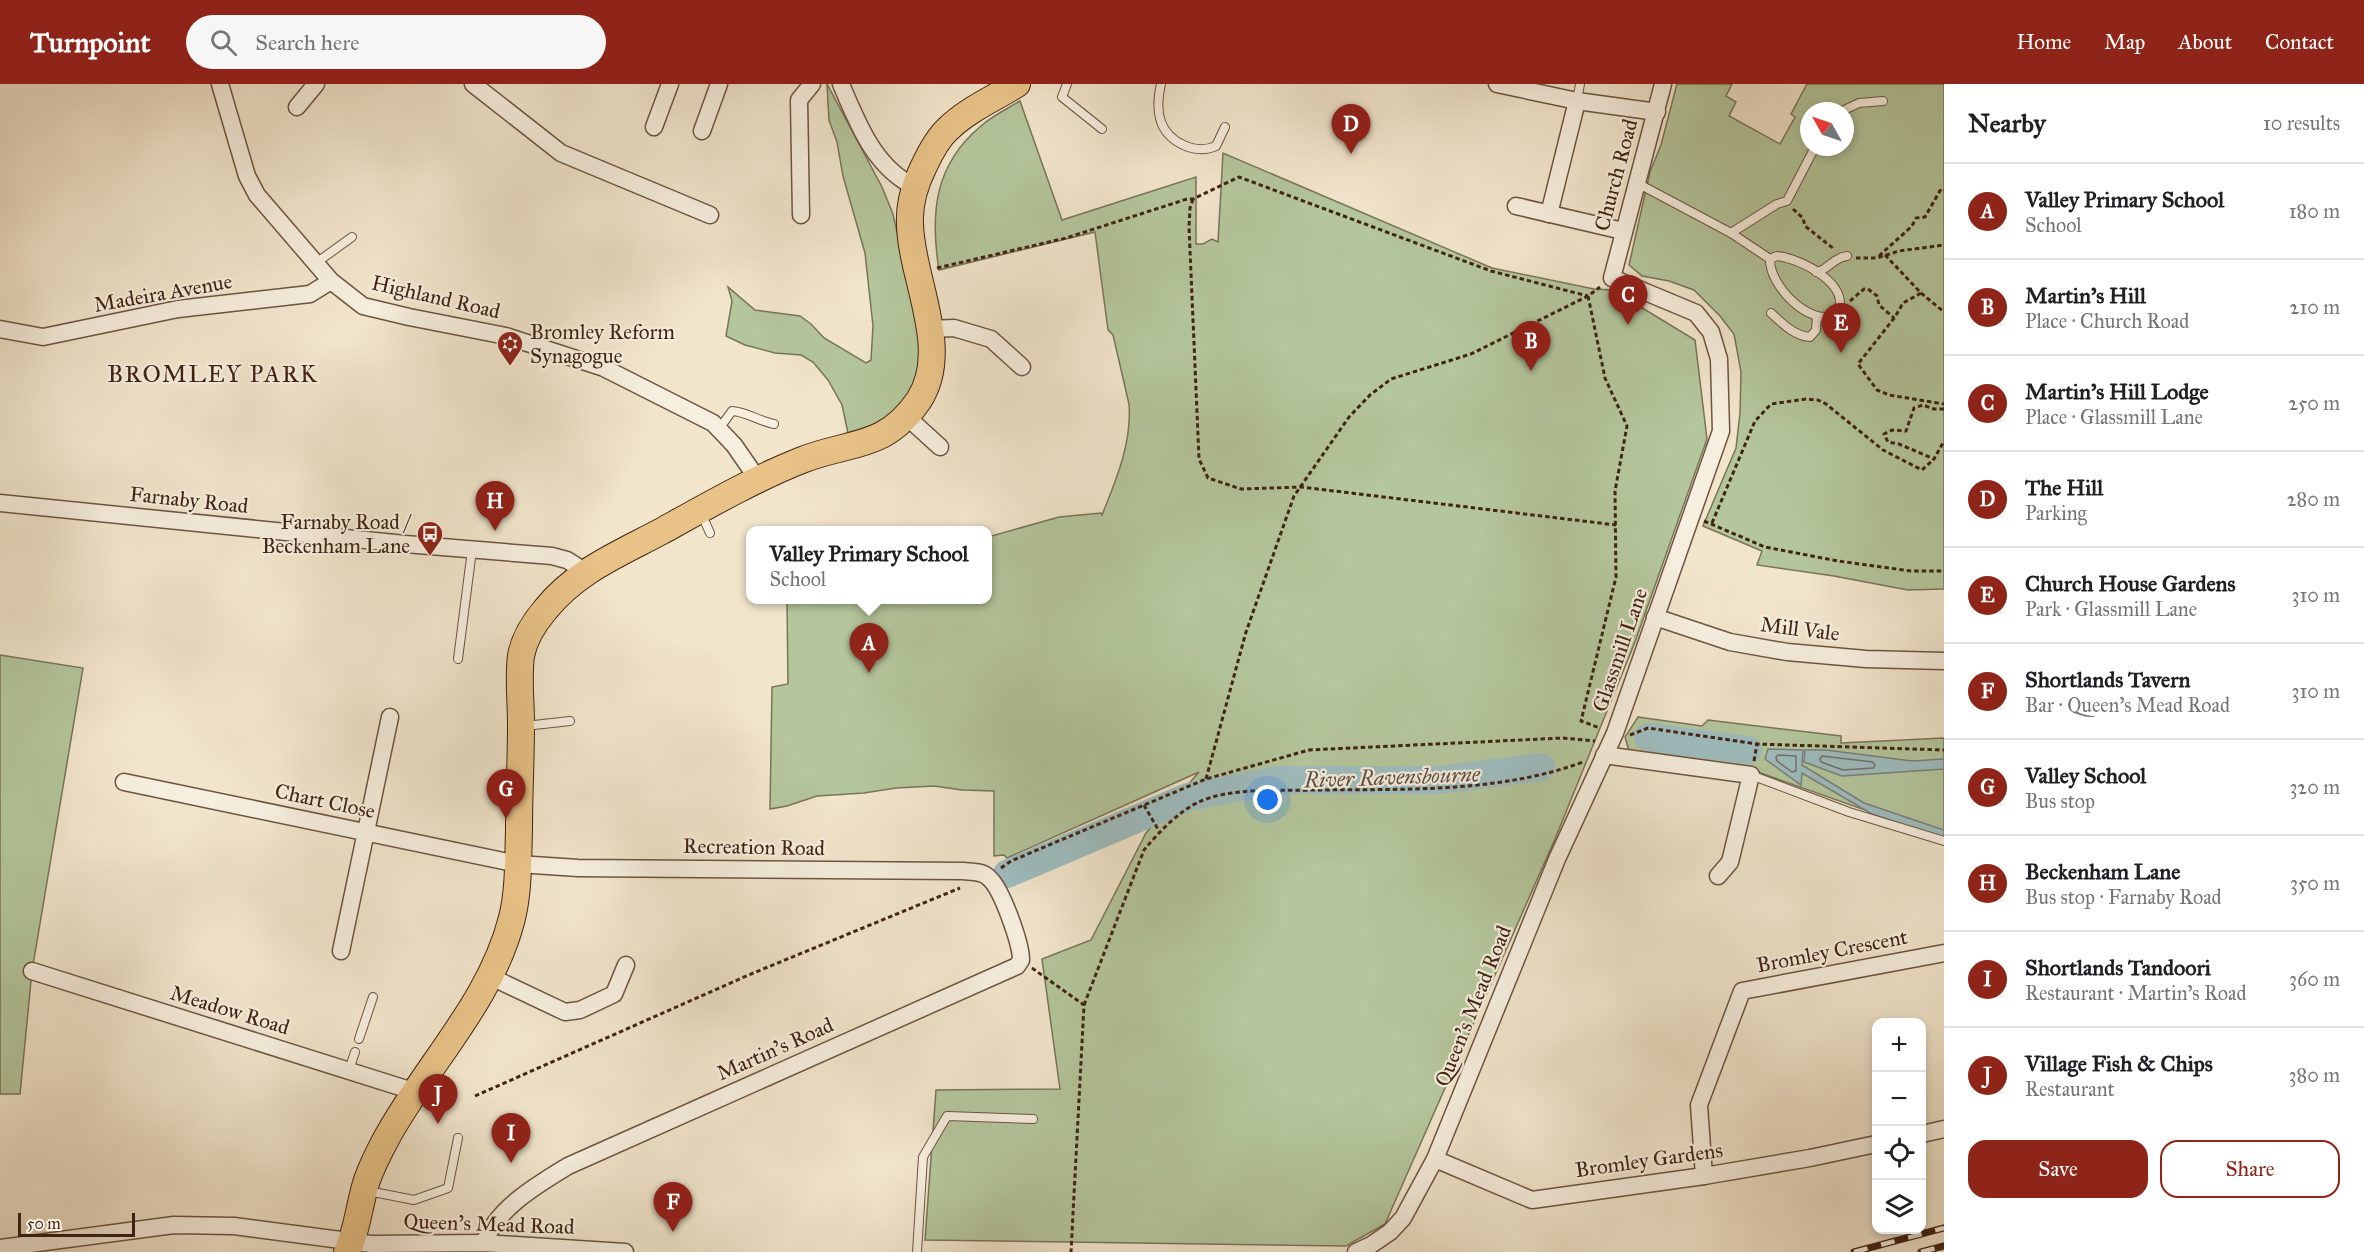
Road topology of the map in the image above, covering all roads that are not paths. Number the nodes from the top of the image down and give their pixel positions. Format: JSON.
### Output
{"nodes":[{"id":1,"x":220,"y":84,"type":"edge"},
{"id":2,"x":316,"y":84,"type":"edge"},
{"id":3,"x":473,"y":84,"type":"edge"},
{"id":4,"x":670,"y":84,"type":"edge"},
{"id":5,"x":719,"y":84,"type":"edge"},
{"id":6,"x":812,"y":84,"type":"edge"},
{"id":7,"x":841,"y":84,"type":"edge"},
{"id":8,"x":1017,"y":84,"type":"edge"},
{"id":9,"x":1066,"y":84,"type":"edge"},
{"id":10,"x":1161,"y":84,"type":"edge"},
{"id":11,"x":1497,"y":84,"type":"edge"},
{"id":12,"x":1580,"y":84,"type":"edge"},
{"id":13,"x":1663,"y":84,"type":"edge"},
{"id":14,"x":1577,"y":101,"type":"junction"},
{"id":15,"x":1883,"y":101,"type":"dead end"},
{"id":16,"x":1854,"y":105,"type":"edge"},
{"id":17,"x":297,"y":107,"type":"dead end"},
{"id":18,"x":1657,"y":112,"type":"junction"},
{"id":19,"x":654,"y":127,"type":"dead end"},
{"id":20,"x":1225,"y":127,"type":"dead end"},
{"id":21,"x":1102,"y":129,"type":"dead end"},
{"id":22,"x":702,"y":131,"type":"dead end"},
{"id":23,"x":1811,"y":156,"type":"edge"},
{"id":24,"x":1637,"y":183,"type":"junction"},
{"id":25,"x":915,"y":187,"type":"junction"},
{"id":26,"x":1516,"y":206,"type":"dead end"},
{"id":27,"x":1550,"y":214,"type":"junction"},
{"id":28,"x":710,"y":215,"type":"dead end"},
{"id":29,"x":801,"y":215,"type":"dead end"},
{"id":30,"x":1623,"y":231,"type":"junction"},
{"id":31,"x":1731,"y":233,"type":"junction"},
{"id":32,"x":352,"y":237,"type":"dead end"},
{"id":33,"x":1847,"y":256,"type":"road end"},
{"id":34,"x":1770,"y":259,"type":"junction"},
{"id":35,"x":316,"y":263,"type":"junction"},
{"id":36,"x":1816,"y":272,"type":"junction"},
{"id":37,"x":1612,"y":278,"type":"joint"},
{"id":38,"x":331,"y":280,"type":"junction"},
{"id":39,"x":1771,"y":313,"type":"dead end"},
{"id":40,"x":1817,"y":317,"type":"junction"},
{"id":41,"x":0,"y":329,"type":"edge"},
{"id":42,"x":930,"y":329,"type":"junction"},
{"id":43,"x":1022,"y":368,"type":"dead end"},
{"id":44,"x":906,"y":416,"type":"junction"},
{"id":45,"x":774,"y":424,"type":"dead end"},
{"id":46,"x":719,"y":429,"type":"junction"},
{"id":47,"x":940,"y":447,"type":"dead end"},
{"id":48,"x":759,"y":481,"type":"junction"},
{"id":49,"x":0,"y":503,"type":"edge"},
{"id":50,"x":700,"y":510,"type":"junction"},
{"id":51,"x":710,"y":533,"type":"dead end"},
{"id":52,"x":472,"y":550,"type":"junction"},
{"id":53,"x":586,"y":572,"type":"junction"},
{"id":54,"x":1655,"y":617,"type":"junction"},
{"id":55,"x":458,"y":659,"type":"dead end"},
{"id":56,"x":1944,"y":662,"type":"edge"},
{"id":57,"x":390,"y":717,"type":"dead end"},
{"id":58,"x":570,"y":721,"type":"dead end"},
{"id":59,"x":521,"y":727,"type":"junction"},
{"id":60,"x":1610,"y":744,"type":"junction"},
{"id":61,"x":1751,"y":775,"type":"junction"},
{"id":62,"x":124,"y":782,"type":"dead end"},
{"id":63,"x":367,"y":832,"type":"junction"},
{"id":64,"x":1944,"y":841,"type":"edge"},
{"id":65,"x":518,"y":864,"type":"junction"},
{"id":66,"x":1718,"y":876,"type":"dead end"},
{"id":67,"x":341,"y":951,"type":"dead end"},
{"id":68,"x":1944,"y":952,"type":"edge"},
{"id":69,"x":1021,"y":960,"type":"joint"},
{"id":70,"x":626,"y":965,"type":"dead end"},
{"id":71,"x":32,"y":971,"type":"dead end"},
{"id":72,"x":489,"y":976,"type":"junction"},
{"id":73,"x":373,"y":997,"type":"dead end"},
{"id":74,"x":359,"y":1040,"type":"dead end"},
{"id":75,"x":355,"y":1052,"type":"dead end"},
{"id":76,"x":349,"y":1070,"type":"junction"},
{"id":77,"x":416,"y":1092,"type":"junction"},
{"id":78,"x":1033,"y":1119,"type":"dead end"},
{"id":79,"x":1944,"y":1129,"type":"edge"},
{"id":80,"x":1926,"y":1133,"type":"edge"},
{"id":81,"x":458,"y":1138,"type":"dead end"},
{"id":82,"x":1872,"y":1145,"type":"edge"},
{"id":83,"x":1435,"y":1159,"type":"junction"},
{"id":84,"x":1704,"y":1176,"type":"junction"},
{"id":85,"x":364,"y":1191,"type":"junction"},
{"id":86,"x":484,"y":1243,"type":"junction"},
{"id":87,"x":349,"y":1247,"type":"edge"},
{"id":88,"x":0,"y":1248,"type":"edge"},
{"id":89,"x":625,"y":1252,"type":"edge"},
{"id":90,"x":917,"y":1252,"type":"edge"},
{"id":91,"x":1356,"y":1252,"type":"edge"}],
"edges":[{"from":1,"to":35,"type":"street","name":"Highland Road"},
{"from":2,"to":17,"type":"street"},
{"from":3,"to":28,"type":"street"},
{"from":4,"to":19,"type":"street"},
{"from":5,"to":22,"type":"street"},
{"from":6,"to":29,"type":"street"},
{"from":7,"to":25,"type":"street"},
{"from":8,"to":25,"type":"main road"},
{"from":9,"to":21,"type":"lane"},
{"from":10,"to":20,"type":"lane"},
{"from":11,"to":14,"type":"street"},
{"from":12,"to":14,"type":"lane"},
{"from":13,"to":18,"type":"street","name":"Church Road"},
{"from":14,"to":18,"type":"street"},
{"from":14,"to":27,"type":"street"},
{"from":15,"to":16,"type":"lane"},
{"from":18,"to":24,"type":"street","name":"Church Road"},
{"from":23,"to":31,"type":"lane"},
{"from":24,"to":30,"type":"street","name":"Church Road"},
{"from":24,"to":31,"type":"lane"},
{"from":25,"to":42,"type":"main road"},
{"from":26,"to":27,"type":"street"},
{"from":27,"to":30,"type":"street"},
{"from":30,"to":37,"type":"street","name":"Church Road"},
{"from":31,"to":34,"type":"lane"},
{"from":32,"to":35,"type":"lane"},
{"from":33,"to":36,"type":"lane"},
{"from":34,"to":36,"type":"lane"},
{"from":34,"to":40,"type":"lane"},
{"from":35,"to":38,"type":"street","name":"Highland Road"},
{"from":36,"to":40,"type":"lane"},
{"from":37,"to":54,"type":"street","name":"Glassmill Lane"},
{"from":38,"to":41,"type":"street","name":"Madeira Avenue"},
{"from":38,"to":46,"type":"street","name":"Highland Road"},
{"from":39,"to":40,"type":"lane"},
{"from":42,"to":43,"type":"street"},
{"from":42,"to":44,"type":"main road"},
{"from":44,"to":47,"type":"street"},
{"from":44,"to":48,"type":"main road"},
{"from":45,"to":46,"type":"lane"},
{"from":46,"to":48,"type":"street","name":"Highland Road"},
{"from":48,"to":50,"type":"main road"},
{"from":49,"to":52,"type":"street","name":"Farnaby Road"},
{"from":50,"to":51,"type":"lane"},
{"from":50,"to":53,"type":"main road"},
{"from":52,"to":53,"type":"street","name":"Farnaby Road"},
{"from":52,"to":55,"type":"lane"},
{"from":53,"to":59,"type":"main road"},
{"from":54,"to":56,"type":"street","name":"Mill Vale"},
{"from":54,"to":60,"type":"street","name":"Glassmill Lane"},
{"from":57,"to":63,"type":"street"},
{"from":58,"to":59,"type":"lane"},
{"from":59,"to":65,"type":"main road"},
{"from":60,"to":61,"type":"street"},
{"from":60,"to":83,"type":"street","name":"Queen's Mead Road"},
{"from":61,"to":64,"type":"lane"},
{"from":61,"to":66,"type":"street"},
{"from":62,"to":63,"type":"street","name":"Chart Close"},
{"from":63,"to":65,"type":"street","name":"Chart Close"},
{"from":63,"to":67,"type":"street"},
{"from":65,"to":69,"type":"street","name":"Recreation Road"},
{"from":65,"to":72,"type":"main road"},
{"from":68,"to":84,"type":"street","name":"Bromley Crescent"},
{"from":69,"to":86,"type":"street","name":"Martin's Road"},
{"from":70,"to":72,"type":"street"},
{"from":71,"to":76,"type":"street","name":"Meadow Road"},
{"from":72,"to":77,"type":"main road"},
{"from":73,"to":74,"type":"lane"},
{"from":75,"to":76,"type":"lane"},
{"from":76,"to":77,"type":"street","name":"Meadow Road"},
{"from":77,"to":85,"type":"main road"},
{"from":78,"to":90,"type":"lane"},
{"from":79,"to":80,"type":"street"},
{"from":81,"to":85,"type":"lane"},
{"from":82,"to":84,"type":"street","name":"Bromley Gardens"},
{"from":83,"to":84,"type":"street","name":"Bromley Gardens"},
{"from":83,"to":91,"type":"street","name":"Queen's Mead Road"},
{"from":85,"to":87,"type":"main road"},
{"from":86,"to":87,"type":"street","name":"Queen's Mead Road"},
{"from":86,"to":89,"type":"street","name":"Queen's Mead Road"},
{"from":87,"to":88,"type":"street","name":"Queen's Mead Road"}]}
